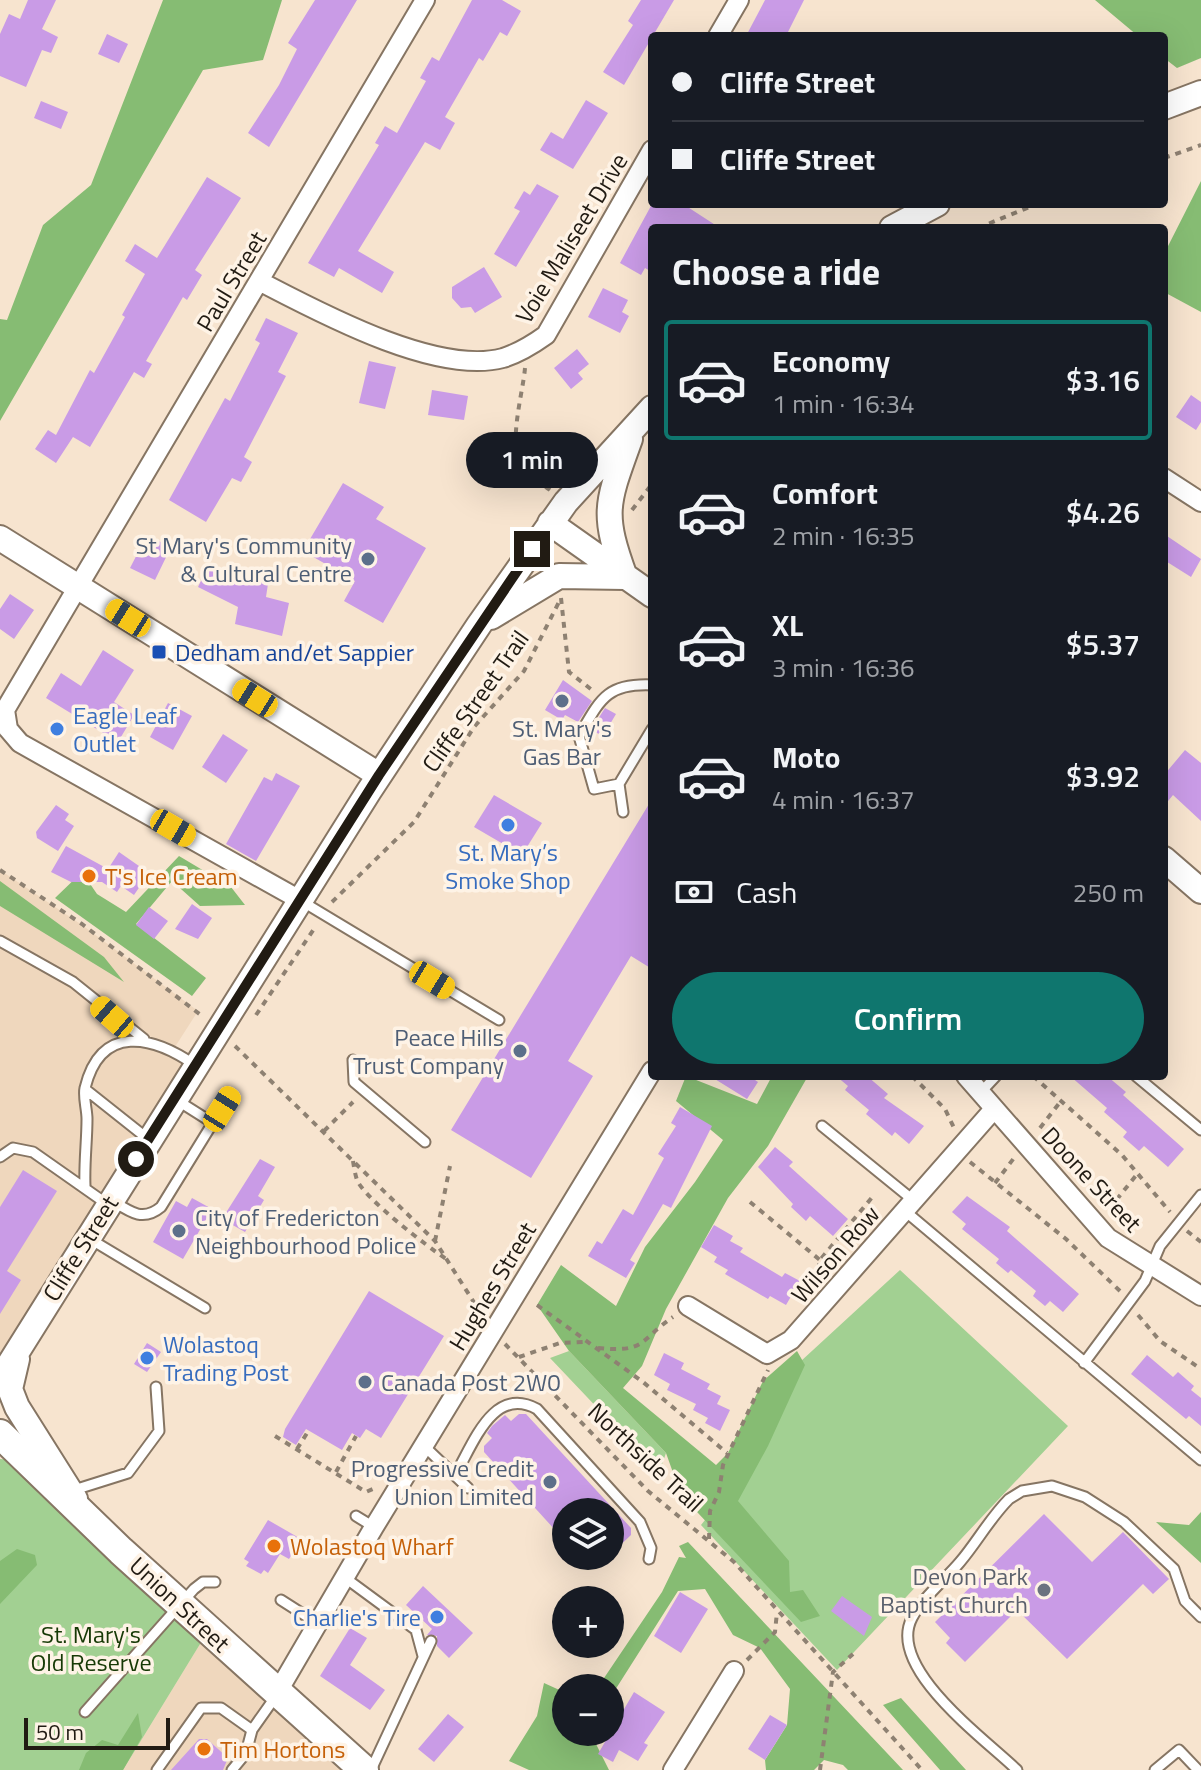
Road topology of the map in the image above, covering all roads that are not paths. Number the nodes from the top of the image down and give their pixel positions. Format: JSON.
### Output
{"nodes":[{"id":1,"x":425,"y":0,"type":"edge"},
{"id":2,"x":739,"y":0,"type":"edge"},
{"id":3,"x":720,"y":32,"type":"edge"},
{"id":4,"x":1201,"y":93,"type":"edge"},
{"id":5,"x":1168,"y":105,"type":"edge"},
{"id":6,"x":648,"y":157,"type":"edge"},
{"id":7,"x":930,"y":208,"type":"edge"},
{"id":8,"x":900,"y":224,"type":"edge"},
{"id":9,"x":259,"y":281,"type":"junction"},
{"id":10,"x":648,"y":412,"type":"edge"},
{"id":11,"x":634,"y":426,"type":"junction"},
{"id":12,"x":1168,"y":481,"type":"edge"},
{"id":13,"x":1201,"y":502,"type":"edge"},
{"id":14,"x":550,"y":523,"type":"junction"},
{"id":15,"x":0,"y":538,"type":"edge"},
{"id":16,"x":625,"y":577,"type":"junction"},
{"id":17,"x":78,"y":587,"type":"junction"},
{"id":18,"x":648,"y":592,"type":"edge"},
{"id":19,"x":479,"y":625,"type":"junction"},
{"id":20,"x":648,"y":685,"type":"edge"},
{"id":21,"x":648,"y":736,"type":"edge"},
{"id":22,"x":379,"y":775,"type":"junction"},
{"id":23,"x":619,"y":784,"type":"junction"},
{"id":24,"x":623,"y":812,"type":"dead end"},
{"id":25,"x":1168,"y":862,"type":"edge"},
{"id":26,"x":1201,"y":891,"type":"edge"},
{"id":27,"x":300,"y":900,"type":"junction"},
{"id":28,"x":0,"y":941,"type":"edge"},
{"id":29,"x":499,"y":1020,"type":"dead end"},
{"id":30,"x":144,"y":1039,"type":"junction"},
{"id":31,"x":353,"y":1060,"type":"dead end"},
{"id":32,"x":196,"y":1065,"type":"junction"},
{"id":33,"x":648,"y":1078,"type":"edge"},
{"id":34,"x":970,"y":1080,"type":"edge"},
{"id":35,"x":992,"y":1080,"type":"edge"},
{"id":36,"x":1141,"y":1080,"type":"edge"},
{"id":37,"x":85,"y":1089,"type":"junction"},
{"id":38,"x":981,"y":1092,"type":"junction"},
{"id":39,"x":230,"y":1095,"type":"dead end"},
{"id":40,"x":174,"y":1098,"type":"junction"},
{"id":41,"x":994,"y":1109,"type":"junction"},
{"id":42,"x":213,"y":1123,"type":"junction"},
{"id":43,"x":822,"y":1126,"type":"dead end"},
{"id":44,"x":1201,"y":1130,"type":"edge"},
{"id":45,"x":148,"y":1139,"type":"junction"},
{"id":46,"x":425,"y":1142,"type":"dead end"},
{"id":47,"x":0,"y":1157,"type":"edge"},
{"id":48,"x":85,"y":1186,"type":"junction"},
{"id":49,"x":1201,"y":1195,"type":"edge"},
{"id":50,"x":109,"y":1202,"type":"junction"},
{"id":51,"x":909,"y":1206,"type":"junction"},
{"id":52,"x":87,"y":1237,"type":"junction"},
{"id":53,"x":1151,"y":1266,"type":"junction"},
{"id":54,"x":1201,"y":1296,"type":"edge"},
{"id":55,"x":688,"y":1306,"type":"road end"},
{"id":56,"x":205,"y":1308,"type":"dead end"},
{"id":57,"x":21,"y":1341,"type":"junction"},
{"id":58,"x":0,"y":1357,"type":"edge"},
{"id":59,"x":1084,"y":1363,"type":"junction"},
{"id":60,"x":0,"y":1379,"type":"edge"},
{"id":61,"x":156,"y":1387,"type":"dead end"},
{"id":62,"x":0,"y":1434,"type":"edge"},
{"id":63,"x":424,"y":1446,"type":"junction"},
{"id":64,"x":0,"y":1459,"type":"edge"},
{"id":65,"x":1201,"y":1460,"type":"edge"},
{"id":66,"x":31,"y":1461,"type":"junction"},
{"id":67,"x":455,"y":1475,"type":"junction"},
{"id":68,"x":468,"y":1488,"type":"dead end"},
{"id":69,"x":76,"y":1500,"type":"junction"},
{"id":70,"x":356,"y":1516,"type":"dead end"},
{"id":71,"x":374,"y":1527,"type":"junction"},
{"id":72,"x":649,"y":1559,"type":"dead end"},
{"id":73,"x":344,"y":1577,"type":"junction"},
{"id":74,"x":215,"y":1582,"type":"dead end"},
{"id":75,"x":281,"y":1600,"type":"dead end"},
{"id":76,"x":181,"y":1605,"type":"junction"},
{"id":77,"x":1201,"y":1617,"type":"edge"},
{"id":78,"x":317,"y":1623,"type":"junction"},
{"id":79,"x":431,"y":1641,"type":"dead end"},
{"id":80,"x":423,"y":1657,"type":"junction"},
{"id":81,"x":734,"y":1671,"type":"road end"},
{"id":82,"x":277,"y":1693,"type":"junction"},
{"id":83,"x":85,"y":1712,"type":"dead end"},
{"id":84,"x":252,"y":1730,"type":"junction"},
{"id":85,"x":157,"y":1770,"type":"edge"},
{"id":86,"x":232,"y":1770,"type":"edge"},
{"id":87,"x":364,"y":1770,"type":"edge"},
{"id":88,"x":371,"y":1770,"type":"edge"},
{"id":89,"x":673,"y":1770,"type":"edge"},
{"id":90,"x":1017,"y":1770,"type":"edge"},
{"id":91,"x":1155,"y":1770,"type":"edge"},
{"id":92,"x":1198,"y":1770,"type":"edge"}],
"edges":[{"from":1,"to":9,"type":"street","name":"Paul Street"},
{"from":2,"to":3,"type":"street"},
{"from":4,"to":5,"type":"main road"},
{"from":6,"to":9,"type":"street","name":"Voie Maliseet Drive"},
{"from":7,"to":8,"type":"main road"},
{"from":9,"to":17,"type":"street","name":"Paul Street"},
{"from":10,"to":11,"type":"main road","name":"Cliffe Street"},
{"from":11,"to":14,"type":"main road","name":"Cliffe Street"},
{"from":11,"to":16,"type":"main road"},
{"from":12,"to":13,"type":"street"},
{"from":14,"to":16,"type":"main road"},
{"from":14,"to":19,"type":"main road","name":"Cliffe Street"},
{"from":15,"to":17,"type":"main road"},
{"from":16,"to":18,"type":"main road"},
{"from":16,"to":19,"type":"main road"},
{"from":17,"to":22,"type":"main road"},
{"from":17,"to":27,"type":"street","name":"Paul Street"},
{"from":19,"to":22,"type":"main road","name":"Cliffe Street"},
{"from":20,"to":23,"type":"lane"},
{"from":21,"to":23,"type":"lane"},
{"from":22,"to":27,"type":"main road","name":"Cliffe Street"},
{"from":23,"to":24,"type":"lane"},
{"from":25,"to":26,"type":"main road"},
{"from":27,"to":29,"type":"lane"},
{"from":27,"to":32,"type":"main road","name":"Cliffe Street"},
{"from":28,"to":30,"type":"lane"},
{"from":30,"to":32,"type":"lane"},
{"from":30,"to":37,"type":"lane"},
{"from":31,"to":46,"type":"lane"},
{"from":32,"to":40,"type":"main road","name":"Cliffe Street"},
{"from":33,"to":63,"type":"street","name":"Hughes Street"},
{"from":34,"to":38,"type":"street","name":"Doone Street"},
{"from":35,"to":38,"type":"lane"},
{"from":36,"to":44,"type":"lane"},
{"from":37,"to":45,"type":"lane"},
{"from":37,"to":48,"type":"lane"},
{"from":38,"to":41,"type":"street","name":"Doone Street"},
{"from":39,"to":42,"type":"lane"},
{"from":40,"to":42,"type":"lane"},
{"from":40,"to":45,"type":"main road","name":"Cliffe Street"},
{"from":41,"to":51,"type":"street","name":"Wilson Row"},
{"from":41,"to":53,"type":"street","name":"Doone Street"},
{"from":42,"to":50,"type":"lane"},
{"from":43,"to":51,"type":"lane"},
{"from":45,"to":50,"type":"main road","name":"Cliffe Street"},
{"from":47,"to":48,"type":"lane"},
{"from":48,"to":50,"type":"lane"},
{"from":49,"to":53,"type":"lane"},
{"from":50,"to":52,"type":"main road","name":"Cliffe Street"},
{"from":51,"to":55,"type":"street","name":"Wilson Row"},
{"from":51,"to":59,"type":"lane"},
{"from":52,"to":56,"type":"lane"},
{"from":52,"to":57,"type":"main road","name":"Cliffe Street"},
{"from":53,"to":54,"type":"street","name":"Doone Street"},
{"from":53,"to":59,"type":"lane"},
{"from":57,"to":58,"type":"main road"},
{"from":57,"to":60,"type":"main road","name":"Cliffe Street"},
{"from":57,"to":69,"type":"main road"},
{"from":59,"to":65,"type":"lane"},
{"from":61,"to":69,"type":"lane"},
{"from":62,"to":66,"type":"main road","name":"Union Street"},
{"from":63,"to":67,"type":"lane"},
{"from":63,"to":71,"type":"street","name":"Hughes Street"},
{"from":64,"to":66,"type":"main road"},
{"from":66,"to":69,"type":"main road","name":"Union Street"},
{"from":67,"to":68,"type":"lane"},
{"from":67,"to":72,"type":"lane"},
{"from":69,"to":76,"type":"main road","name":"Union Street"},
{"from":70,"to":71,"type":"lane"},
{"from":71,"to":73,"type":"street","name":"Hughes Street"},
{"from":73,"to":78,"type":"street","name":"Hughes Street"},
{"from":73,"to":80,"type":"lane"},
{"from":74,"to":76,"type":"lane"},
{"from":75,"to":78,"type":"lane"},
{"from":76,"to":82,"type":"main road","name":"Union Street"},
{"from":76,"to":83,"type":"lane"},
{"from":77,"to":90,"type":"lane"},
{"from":78,"to":82,"type":"street","name":"Hughes Street"},
{"from":79,"to":80,"type":"lane"},
{"from":80,"to":88,"type":"lane"},
{"from":81,"to":89,"type":"street"},
{"from":82,"to":84,"type":"lane"},
{"from":82,"to":87,"type":"main road","name":"Union Street"},
{"from":84,"to":85,"type":"lane"},
{"from":84,"to":86,"type":"lane"},
{"from":91,"to":92,"type":"lane"}]}
